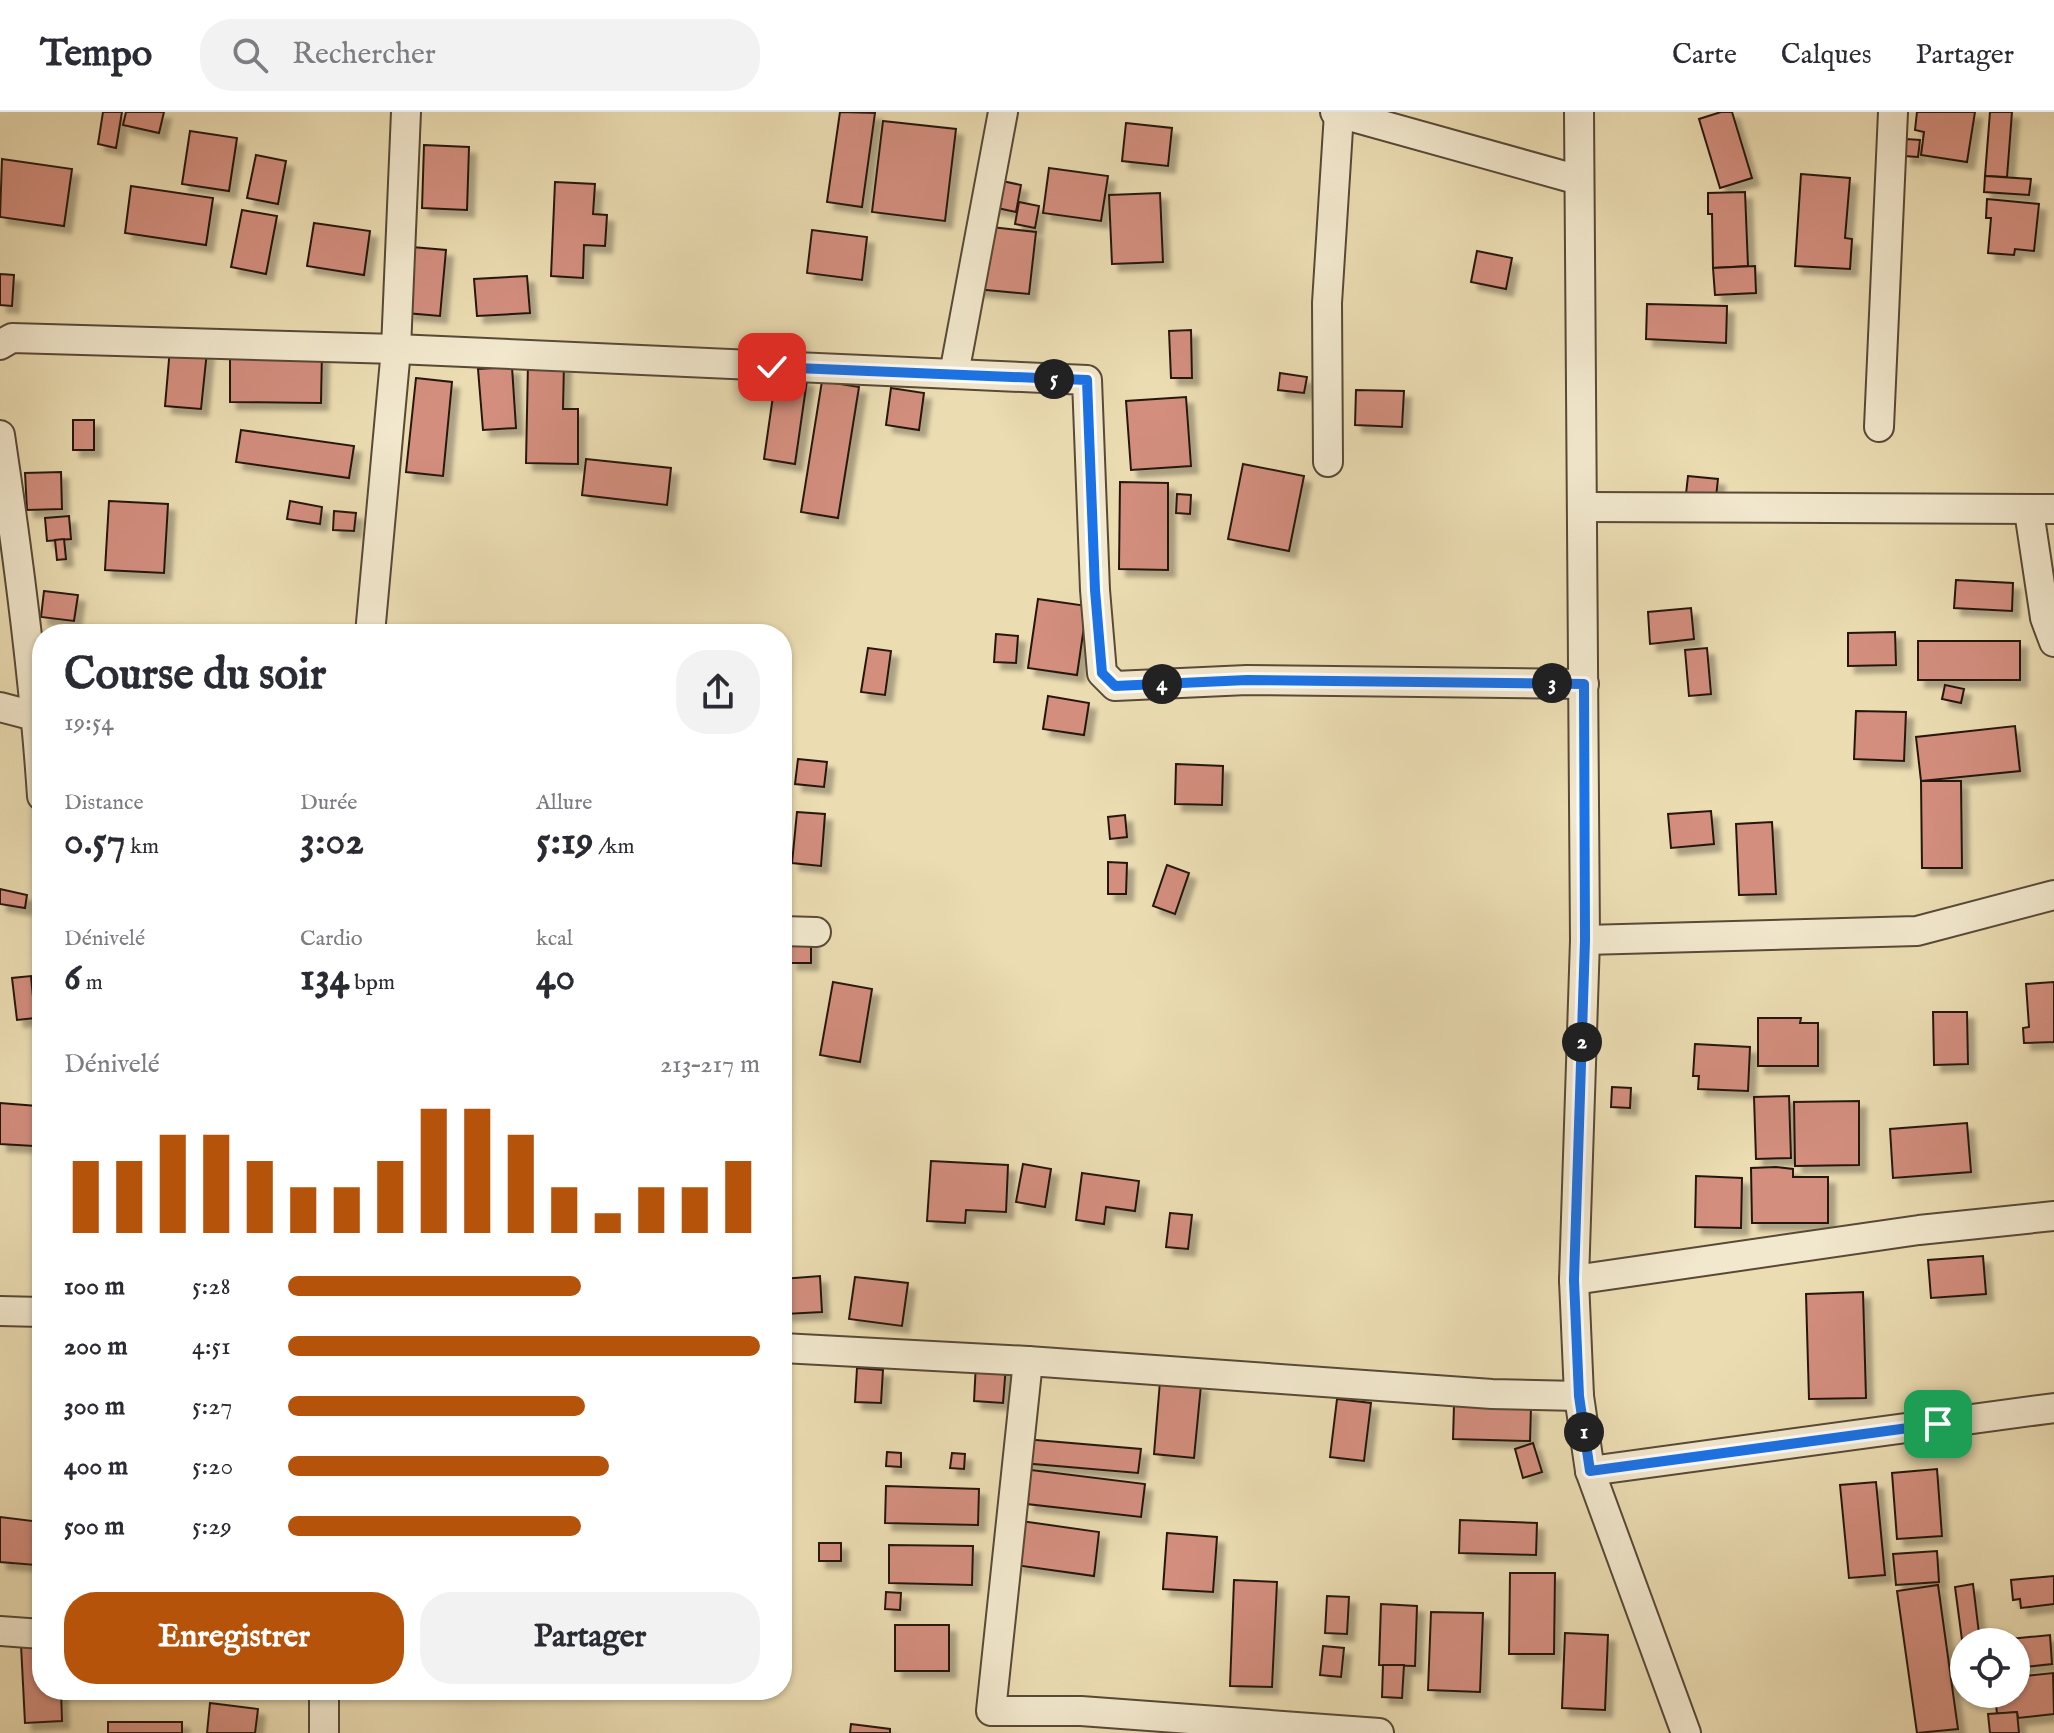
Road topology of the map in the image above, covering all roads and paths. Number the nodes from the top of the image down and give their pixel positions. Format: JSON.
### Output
{"nodes":[{"id":1,"x":406,"y":112,"type":"edge"},
{"id":2,"x":1003,"y":112,"type":"edge"},
{"id":3,"x":1337,"y":112,"type":"edge"},
{"id":4,"x":1579,"y":112,"type":"edge"},
{"id":5,"x":1893,"y":112,"type":"edge"},
{"id":6,"x":1579,"y":180,"type":"junction"},
{"id":7,"x":0,"y":345,"type":"edge"},
{"id":8,"x":396,"y":349,"type":"junction"},
{"id":9,"x":954,"y":374,"type":"junction"},
{"id":10,"x":1879,"y":427,"type":"dead end"},
{"id":11,"x":0,"y":435,"type":"edge"},
{"id":12,"x":1328,"y":462,"type":"dead end"},
{"id":13,"x":1582,"y":507,"type":"junction"},
{"id":14,"x":2042,"y":510,"type":"edge"},
{"id":15,"x":371,"y":624,"type":"edge"},
{"id":16,"x":2054,"y":642,"type":"edge"},
{"id":17,"x":32,"y":663,"type":"edge"},
{"id":18,"x":1584,"y":684,"type":"junction"},
{"id":19,"x":0,"y":707,"type":"edge"},
{"id":20,"x":32,"y":715,"type":"edge"},
{"id":21,"x":2054,"y":895,"type":"edge"},
{"id":22,"x":792,"y":931,"type":"edge"},
{"id":23,"x":816,"y":932,"type":"dead end"},
{"id":24,"x":1585,"y":940,"type":"junction"},
{"id":25,"x":2054,"y":1216,"type":"edge"},
{"id":26,"x":1574,"y":1280,"type":"junction"},
{"id":27,"x":0,"y":1311,"type":"edge"},
{"id":28,"x":32,"y":1312,"type":"edge"},
{"id":29,"x":792,"y":1349,"type":"edge"},
{"id":30,"x":1028,"y":1361,"type":"junction"},
{"id":31,"x":1579,"y":1396,"type":"junction"},
{"id":32,"x":2054,"y":1408,"type":"edge"},
{"id":33,"x":1590,"y":1471,"type":"junction"},
{"id":34,"x":0,"y":1631,"type":"edge"},
{"id":35,"x":32,"y":1633,"type":"edge"},
{"id":36,"x":324,"y":1700,"type":"edge"},
{"id":37,"x":324,"y":1733,"type":"edge"},
{"id":38,"x":1379,"y":1733,"type":"edge"},
{"id":39,"x":1686,"y":1733,"type":"edge"}],
"edges":[{"from":1,"to":8,"type":"street"},
{"from":2,"to":9,"type":"street"},
{"from":3,"to":6,"type":"street"},
{"from":3,"to":12,"type":"street"},
{"from":4,"to":6,"type":"street"},
{"from":5,"to":10,"type":"street"},
{"from":6,"to":13,"type":"street"},
{"from":7,"to":8,"type":"street"},
{"from":8,"to":9,"type":"street"},
{"from":8,"to":15,"type":"street"},
{"from":9,"to":18,"type":"street"},
{"from":11,"to":17,"type":"street"},
{"from":13,"to":14,"type":"street"},
{"from":13,"to":18,"type":"street"},
{"from":14,"to":16,"type":"street"},
{"from":18,"to":24,"type":"street"},
{"from":19,"to":20,"type":"street"},
{"from":21,"to":24,"type":"street"},
{"from":22,"to":23,"type":"street"},
{"from":24,"to":26,"type":"street"},
{"from":25,"to":26,"type":"street"},
{"from":26,"to":31,"type":"street"},
{"from":27,"to":28,"type":"street"},
{"from":29,"to":30,"type":"street"},
{"from":30,"to":31,"type":"street"},
{"from":30,"to":38,"type":"street"},
{"from":31,"to":33,"type":"street"},
{"from":32,"to":33,"type":"street"},
{"from":33,"to":39,"type":"street"},
{"from":34,"to":35,"type":"street"},
{"from":36,"to":37,"type":"street"}]}
